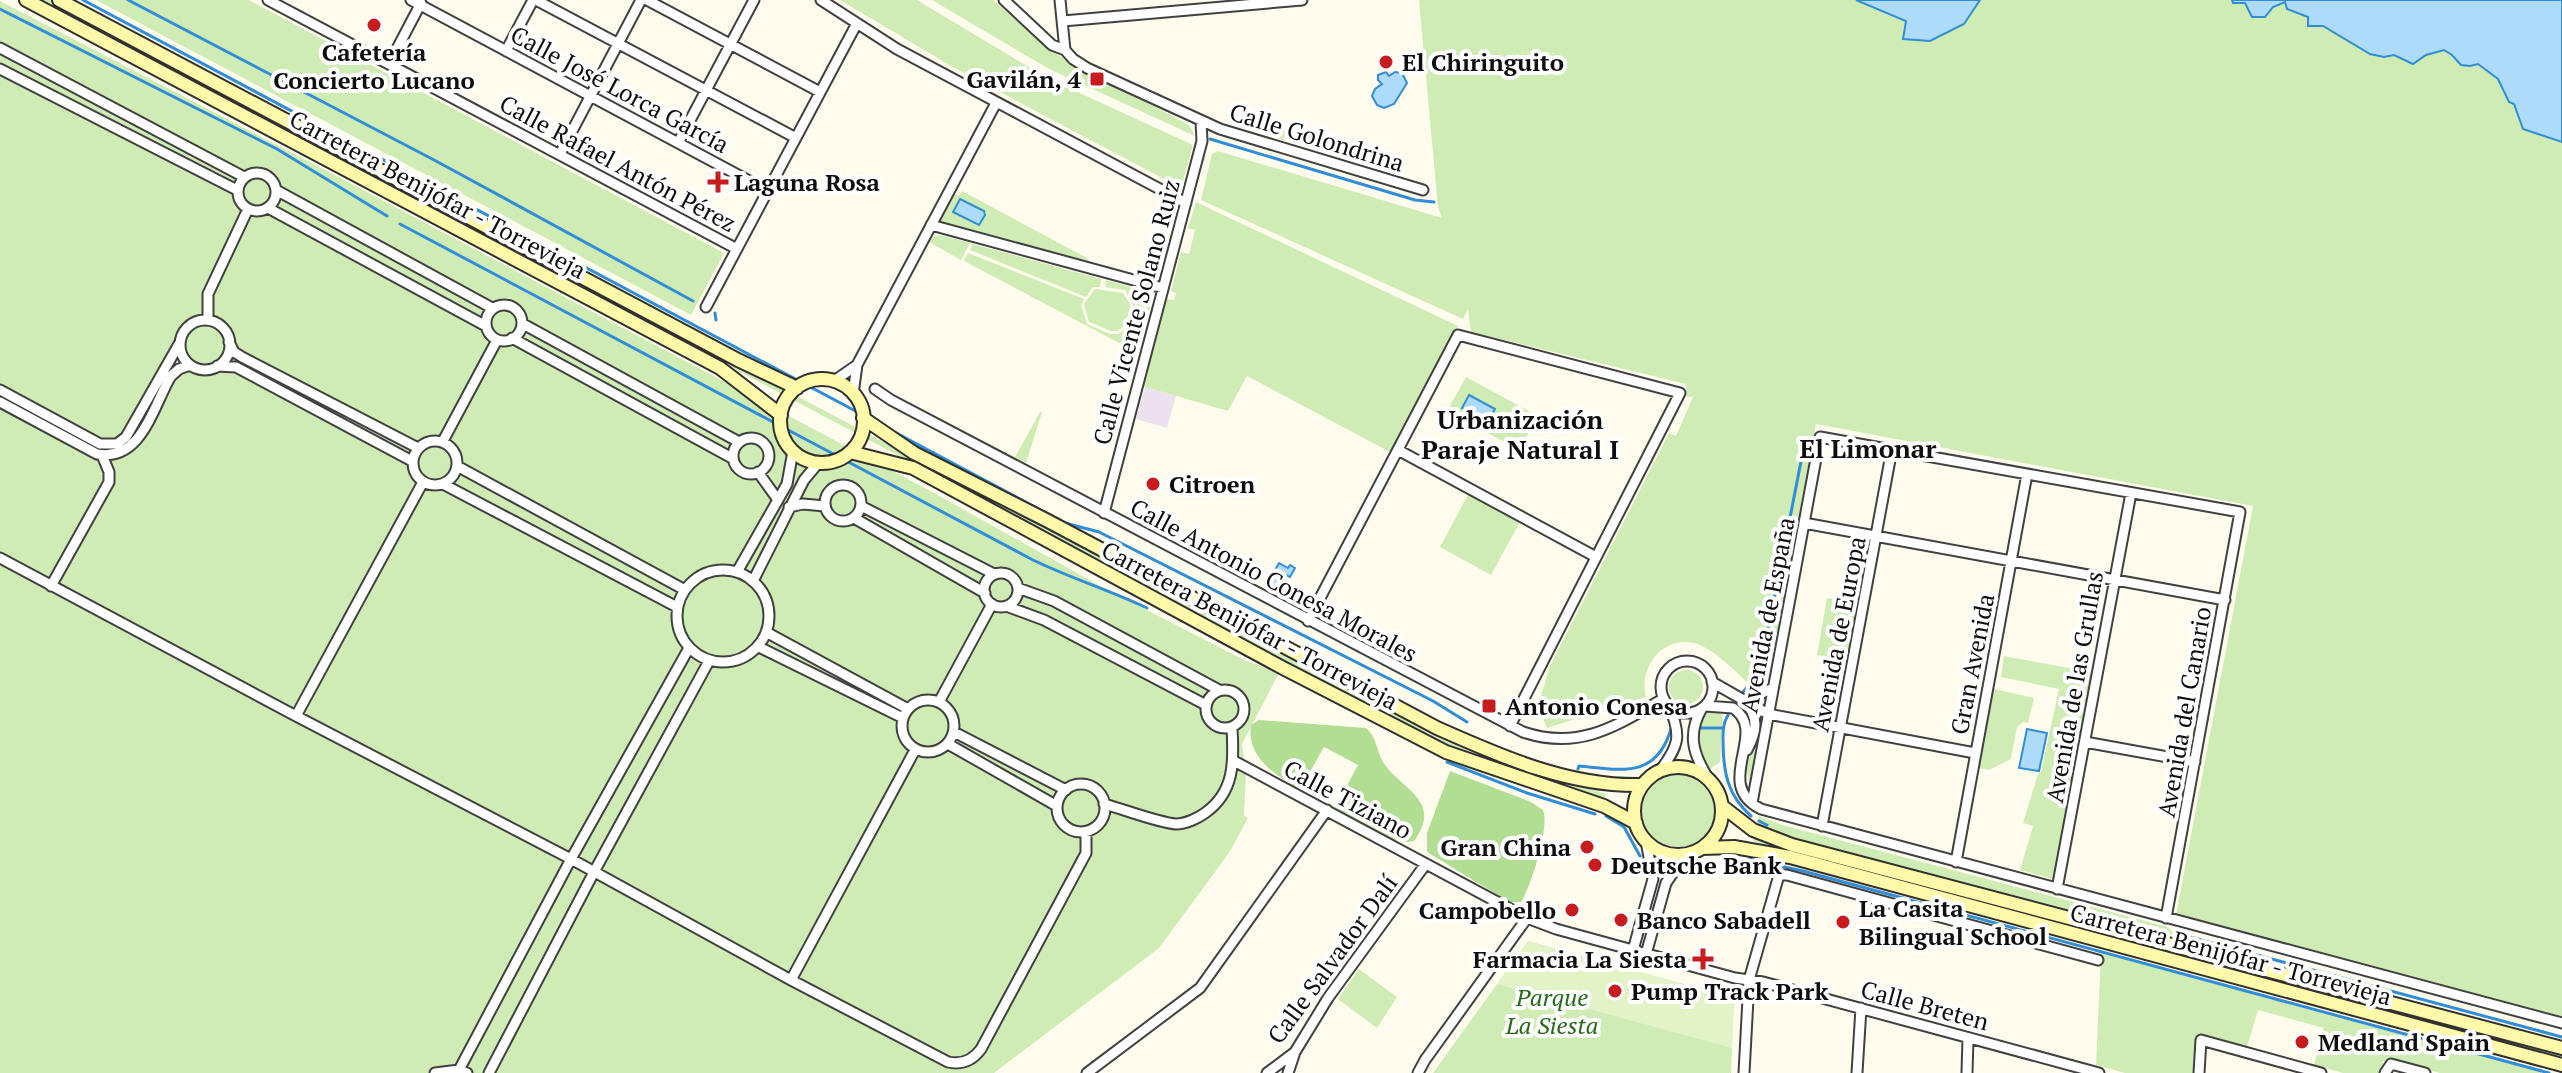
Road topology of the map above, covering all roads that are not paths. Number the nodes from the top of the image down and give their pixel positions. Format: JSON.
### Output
{"nodes":[{"id":1,"x":26,"y":0,"type":"edge"},
{"id":2,"x":59,"y":0,"type":"edge"},
{"id":3,"x":268,"y":0,"type":"edge"},
{"id":4,"x":534,"y":0,"type":"edge"},
{"id":5,"x":644,"y":0,"type":"edge"},
{"id":6,"x":754,"y":0,"type":"edge"},
{"id":7,"x":821,"y":0,"type":"edge"},
{"id":8,"x":1004,"y":0,"type":"edge"},
{"id":9,"x":1060,"y":0,"type":"edge"},
{"id":10,"x":1302,"y":0,"type":"edge"},
{"id":11,"x":418,"y":2,"type":"edge"},
{"id":12,"x":1063,"y":21,"type":"junction"},
{"id":13,"x":856,"y":25,"type":"junction"},
{"id":14,"x":618,"y":44,"type":"junction"},
{"id":15,"x":730,"y":44,"type":"junction"},
{"id":16,"x":0,"y":48,"type":"edge"},
{"id":17,"x":1065,"y":50,"type":"junction"},
{"id":18,"x":506,"y":51,"type":"junction"},
{"id":19,"x":389,"y":64,"type":"junction"},
{"id":20,"x":0,"y":69,"type":"edge"},
{"id":21,"x":706,"y":90,"type":"junction"},
{"id":22,"x":820,"y":92,"type":"junction"},
{"id":23,"x":590,"y":96,"type":"junction"},
{"id":24,"x":996,"y":103,"type":"junction"},
{"id":25,"x":1201,"y":121,"type":"junction"},
{"id":26,"x":796,"y":138,"type":"junction"},
{"id":27,"x":678,"y":143,"type":"junction"},
{"id":28,"x":560,"y":154,"type":"junction"},
{"id":29,"x":244,"y":177,"type":"junction"},
{"id":30,"x":237,"y":190,"type":"junction"},
{"id":31,"x":276,"y":190,"type":"junction"},
{"id":32,"x":1423,"y":190,"type":"dead end"},
{"id":33,"x":768,"y":191,"type":"junction"},
{"id":34,"x":1186,"y":203,"type":"junction"},
{"id":35,"x":268,"y":208,"type":"junction"},
{"id":36,"x":248,"y":209,"type":"junction"},
{"id":37,"x":931,"y":225,"type":"junction"},
{"id":38,"x":737,"y":249,"type":"junction"},
{"id":39,"x":1163,"y":288,"type":"junction"},
{"id":40,"x":706,"y":307,"type":"dead end"},
{"id":41,"x":492,"y":308,"type":"junction"},
{"id":42,"x":208,"y":319,"type":"junction"},
{"id":43,"x":523,"y":324,"type":"junction"},
{"id":44,"x":486,"y":326,"type":"junction"},
{"id":45,"x":512,"y":338,"type":"junction"},
{"id":46,"x":497,"y":340,"type":"junction"},
{"id":47,"x":229,"y":342,"type":"junction"},
{"id":48,"x":179,"y":344,"type":"junction"},
{"id":49,"x":190,"y":365,"type":"junction"},
{"id":50,"x":857,"y":365,"type":"junction"},
{"id":51,"x":217,"y":366,"type":"junction"},
{"id":52,"x":834,"y":381,"type":"junction"},
{"id":53,"x":797,"y":388,"type":"junction"},
{"id":54,"x":875,"y":389,"type":"dead end"},
{"id":55,"x":0,"y":390,"type":"edge"},
{"id":56,"x":853,"y":394,"type":"junction"},
{"id":57,"x":0,"y":402,"type":"edge"},
{"id":58,"x":781,"y":415,"type":"junction"},
{"id":59,"x":863,"y":418,"type":"junction"},
{"id":60,"x":443,"y":441,"type":"junction"},
{"id":61,"x":739,"y":442,"type":"junction"},
{"id":62,"x":418,"y":448,"type":"junction"},
{"id":63,"x":1892,"y":449,"type":"junction"},
{"id":64,"x":1398,"y":450,"type":"junction"},
{"id":65,"x":793,"y":451,"type":"junction"},
{"id":66,"x":850,"y":452,"type":"junction"},
{"id":67,"x":102,"y":455,"type":"junction"},
{"id":68,"x":732,"y":458,"type":"junction"},
{"id":69,"x":412,"y":461,"type":"junction"},
{"id":70,"x":819,"y":462,"type":"junction"},
{"id":71,"x":457,"y":466,"type":"junction"},
{"id":72,"x":758,"y":472,"type":"junction"},
{"id":73,"x":2027,"y":474,"type":"junction"},
{"id":74,"x":423,"y":482,"type":"junction"},
{"id":75,"x":443,"y":484,"type":"junction"},
{"id":76,"x":2131,"y":493,"type":"junction"},
{"id":77,"x":778,"y":500,"type":"junction"},
{"id":78,"x":825,"y":506,"type":"junction"},
{"id":79,"x":861,"y":506,"type":"junction"},
{"id":80,"x":789,"y":507,"type":"junction"},
{"id":81,"x":1104,"y":513,"type":"junction"},
{"id":82,"x":854,"y":518,"type":"junction"},
{"id":83,"x":1804,"y":523,"type":"junction"},
{"id":84,"x":1876,"y":536,"type":"junction"},
{"id":85,"x":1596,"y":557,"type":"junction"},
{"id":86,"x":0,"y":558,"type":"edge"},
{"id":87,"x":2011,"y":561,"type":"junction"},
{"id":88,"x":737,"y":572,"type":"junction"},
{"id":89,"x":994,"y":574,"type":"junction"},
{"id":90,"x":2115,"y":580,"type":"junction"},
{"id":91,"x":753,"y":581,"type":"junction"},
{"id":92,"x":51,"y":586,"type":"junction"},
{"id":93,"x":1018,"y":588,"type":"junction"},
{"id":94,"x":685,"y":590,"type":"junction"},
{"id":95,"x":985,"y":593,"type":"junction"},
{"id":96,"x":2225,"y":600,"type":"junction"},
{"id":97,"x":992,"y":604,"type":"junction"},
{"id":98,"x":1006,"y":606,"type":"junction"},
{"id":99,"x":677,"y":607,"type":"junction"},
{"id":100,"x":1308,"y":621,"type":"junction"},
{"id":101,"x":766,"y":632,"type":"junction"},
{"id":102,"x":759,"y":647,"type":"junction"},
{"id":103,"x":689,"y":648,"type":"junction"},
{"id":104,"x":709,"y":661,"type":"junction"},
{"id":105,"x":1712,"y":682,"type":"junction"},
{"id":106,"x":1773,"y":688,"type":"junction"},
{"id":107,"x":1219,"y":690,"type":"junction"},
{"id":108,"x":1745,"y":701,"type":"junction"},
{"id":109,"x":939,"y":702,"type":"junction"},
{"id":110,"x":1666,"y":702,"type":"junction"},
{"id":111,"x":1206,"y":705,"type":"junction"},
{"id":112,"x":1703,"y":707,"type":"junction"},
{"id":113,"x":906,"y":713,"type":"junction"},
{"id":114,"x":1768,"y":714,"type":"junction"},
{"id":115,"x":296,"y":716,"type":"junction"},
{"id":116,"x":1510,"y":726,"type":"junction"},
{"id":117,"x":1841,"y":727,"type":"junction"},
{"id":118,"x":1232,"y":728,"type":"junction"},
{"id":119,"x":954,"y":732,"type":"junction"},
{"id":120,"x":2085,"y":742,"type":"junction"},
{"id":121,"x":948,"y":744,"type":"junction"},
{"id":122,"x":915,"y":750,"type":"junction"},
{"id":123,"x":1975,"y":753,"type":"junction"},
{"id":124,"x":1741,"y":760,"type":"junction"},
{"id":125,"x":1234,"y":761,"type":"junction"},
{"id":126,"x":2195,"y":762,"type":"junction"},
{"id":127,"x":1659,"y":772,"type":"junction"},
{"id":128,"x":1708,"y":778,"type":"junction"},
{"id":129,"x":1642,"y":785,"type":"junction"},
{"id":130,"x":1066,"y":790,"type":"junction"},
{"id":131,"x":1752,"y":803,"type":"junction"},
{"id":132,"x":1104,"y":804,"type":"junction"},
{"id":133,"x":1057,"y":806,"type":"junction"},
{"id":134,"x":1722,"y":806,"type":"junction"},
{"id":135,"x":1327,"y":810,"type":"junction"},
{"id":136,"x":1636,"y":823,"type":"junction"},
{"id":137,"x":1822,"y":826,"type":"junction"},
{"id":138,"x":1086,"y":832,"type":"junction"},
{"id":139,"x":1646,"y":841,"type":"junction"},
{"id":140,"x":1702,"y":848,"type":"junction"},
{"id":141,"x":1685,"y":855,"type":"junction"},
{"id":142,"x":571,"y":859,"type":"junction"},
{"id":143,"x":1956,"y":862,"type":"junction"},
{"id":144,"x":1425,"y":865,"type":"junction"},
{"id":145,"x":594,"y":872,"type":"junction"},
{"id":146,"x":2057,"y":889,"type":"junction"},
{"id":147,"x":1527,"y":918,"type":"junction"},
{"id":148,"x":2166,"y":918,"type":"junction"},
{"id":149,"x":1633,"y":950,"type":"junction"},
{"id":150,"x":1646,"y":954,"type":"junction"},
{"id":151,"x":2098,"y":960,"type":"dead end"},
{"id":152,"x":791,"y":980,"type":"junction"},
{"id":153,"x":1749,"y":980,"type":"junction"},
{"id":154,"x":1861,"y":1008,"type":"junction"},
{"id":155,"x":2562,"y":1023,"type":"edge"},
{"id":156,"x":1968,"y":1038,"type":"junction"},
{"id":157,"x":2562,"y":1048,"type":"edge"},
{"id":158,"x":1295,"y":1052,"type":"junction"},
{"id":159,"x":2562,"y":1065,"type":"edge"},
{"id":160,"x":463,"y":1071,"type":"edge"},
{"id":161,"x":2086,"y":1071,"type":"edge"},
{"id":162,"x":435,"y":1073,"type":"edge"},
{"id":163,"x":489,"y":1073,"type":"edge"},
{"id":164,"x":1087,"y":1073,"type":"edge"},
{"id":165,"x":1267,"y":1073,"type":"edge"},
{"id":166,"x":1288,"y":1073,"type":"edge"},
{"id":167,"x":1418,"y":1073,"type":"edge"},
{"id":168,"x":1744,"y":1073,"type":"edge"},
{"id":169,"x":1857,"y":1073,"type":"edge"},
{"id":170,"x":1967,"y":1073,"type":"edge"},
{"id":171,"x":2099,"y":1073,"type":"edge"},
{"id":172,"x":2199,"y":1073,"type":"edge"},
{"id":173,"x":2321,"y":1073,"type":"edge"},
{"id":174,"x":2385,"y":1073,"type":"edge"},
{"id":175,"x":2425,"y":1073,"type":"edge"}],
"edges":[{"from":1,"to":58,"type":"main road","name":"Carretera Benijófar - Torrevieja"},
{"from":2,"to":53,"type":"main road","name":"Carretera Benijófar - Torrevieja"},
{"from":3,"to":19,"type":"street","name":"Calle Rafael Antón Pérez"},
{"from":4,"to":14,"type":"street"},
{"from":4,"to":18,"type":"street"},
{"from":5,"to":14,"type":"street"},
{"from":5,"to":15,"type":"street"},
{"from":6,"to":15,"type":"street"},
{"from":7,"to":13,"type":"street"},
{"from":8,"to":17,"type":"street","name":"Calle Golondrina"},
{"from":9,"to":12,"type":"street"},
{"from":10,"to":12,"type":"street"},
{"from":11,"to":18,"type":"street","name":"Calle José Lorca García"},
{"from":11,"to":19,"type":"street"},
{"from":12,"to":17,"type":"street"},
{"from":13,"to":22,"type":"street"},
{"from":13,"to":24,"type":"street"},
{"from":14,"to":21,"type":"street"},
{"from":14,"to":23,"type":"street"},
{"from":15,"to":21,"type":"street"},
{"from":15,"to":22,"type":"street"},
{"from":16,"to":29,"type":"street"},
{"from":17,"to":25,"type":"street","name":"Calle Golondrina"},
{"from":18,"to":23,"type":"street","name":"Calle José Lorca García"},
{"from":19,"to":28,"type":"street","name":"Calle Rafael Antón Pérez"},
{"from":20,"to":30,"type":"street"},
{"from":21,"to":26,"type":"street"},
{"from":21,"to":27,"type":"street"},
{"from":22,"to":26,"type":"street"},
{"from":23,"to":27,"type":"street","name":"Calle José Lorca García"},
{"from":23,"to":28,"type":"street"},
{"from":24,"to":34,"type":"street"},
{"from":24,"to":37,"type":"street"},
{"from":25,"to":32,"type":"street","name":"Calle Golondrina"},
{"from":25,"to":34,"type":"street","name":"Calle Vicente Solano Ruiz"},
{"from":26,"to":33,"type":"street"},
{"from":27,"to":33,"type":"street","name":"Calle José Lorca García"},
{"from":28,"to":38,"type":"street","name":"Calle Rafael Antón Pérez"},
{"from":29,"to":30,"type":"street"},
{"from":29,"to":31,"type":"street"},
{"from":30,"to":36,"type":"street"},
{"from":31,"to":35,"type":"street"},
{"from":31,"to":41,"type":"street"},
{"from":33,"to":38,"type":"street"},
{"from":34,"to":39,"type":"street","name":"Calle Vicente Solano Ruiz"},
{"from":35,"to":36,"type":"street"},
{"from":35,"to":44,"type":"street"},
{"from":36,"to":42,"type":"street"},
{"from":37,"to":39,"type":"street"},
{"from":37,"to":50,"type":"street"},
{"from":38,"to":40,"type":"street"},
{"from":39,"to":81,"type":"street","name":"Calle Vicente Solano Ruiz"},
{"from":41,"to":43,"type":"street"},
{"from":41,"to":44,"type":"street"},
{"from":42,"to":47,"type":"street"},
{"from":42,"to":48,"type":"street"},
{"from":43,"to":45,"type":"street"},
{"from":43,"to":61,"type":"street"},
{"from":44,"to":46,"type":"street"},
{"from":45,"to":46,"type":"street"},
{"from":45,"to":68,"type":"street"},
{"from":46,"to":60,"type":"street"},
{"from":47,"to":51,"type":"street"},
{"from":47,"to":62,"type":"street"},
{"from":48,"to":49,"type":"street"},
{"from":48,"to":55,"type":"street"},
{"from":49,"to":51,"type":"street"},
{"from":49,"to":67,"type":"street"},
{"from":50,"to":52,"type":"street"},
{"from":50,"to":56,"type":"street"},
{"from":51,"to":69,"type":"street"},
{"from":52,"to":53,"type":"main road"},
{"from":52,"to":56,"type":"main road"},
{"from":53,"to":58,"type":"main road"},
{"from":54,"to":81,"type":"street","name":"Calle Antonio Conesa Morales"},
{"from":56,"to":59,"type":"main road"},
{"from":57,"to":67,"type":"street"},
{"from":58,"to":65,"type":"main road"},
{"from":59,"to":66,"type":"main road"},
{"from":59,"to":129,"type":"main road","name":"Carretera Benijófar - Torrevieja"},
{"from":60,"to":62,"type":"street"},
{"from":60,"to":71,"type":"street"},
{"from":61,"to":68,"type":"street"},
{"from":61,"to":72,"type":"street"},
{"from":62,"to":69,"type":"street"},
{"from":63,"to":73,"type":"street"},
{"from":63,"to":83,"type":"street","name":"Avenida de España"},
{"from":63,"to":84,"type":"street","name":"Avenida de Europa"},
{"from":64,"to":85,"type":"street"},
{"from":64,"to":85,"type":"street"},
{"from":64,"to":100,"type":"street"},
{"from":65,"to":70,"type":"main road"},
{"from":65,"to":77,"type":"street"},
{"from":66,"to":70,"type":"main road"},
{"from":66,"to":136,"type":"main road","name":"Carretera Benijófar - Torrevieja"},
{"from":67,"to":92,"type":"street"},
{"from":68,"to":72,"type":"street"},
{"from":69,"to":74,"type":"street"},
{"from":70,"to":80,"type":"street"},
{"from":71,"to":75,"type":"street"},
{"from":71,"to":94,"type":"street"},
{"from":72,"to":77,"type":"street"},
{"from":73,"to":76,"type":"street"},
{"from":73,"to":87,"type":"street","name":"Gran Avenida"},
{"from":74,"to":75,"type":"street"},
{"from":74,"to":115,"type":"street"},
{"from":75,"to":99,"type":"street"},
{"from":76,"to":90,"type":"street","name":"Avenida de las Grullas"},
{"from":76,"to":96,"type":"street","name":"Avenida del Canario"},
{"from":77,"to":88,"type":"street"},
{"from":78,"to":79,"type":"street"},
{"from":78,"to":80,"type":"street"},
{"from":78,"to":82,"type":"street"},
{"from":79,"to":82,"type":"street"},
{"from":79,"to":89,"type":"street"},
{"from":80,"to":91,"type":"street"},
{"from":81,"to":100,"type":"street","name":"Calle Antonio Conesa Morales"},
{"from":82,"to":95,"type":"street"},
{"from":83,"to":84,"type":"street"},
{"from":83,"to":106,"type":"street","name":"Avenida de España"},
{"from":84,"to":87,"type":"street"},
{"from":84,"to":117,"type":"street","name":"Avenida de Europa"},
{"from":85,"to":116,"type":"street"},
{"from":86,"to":92,"type":"street"},
{"from":87,"to":90,"type":"street"},
{"from":87,"to":123,"type":"street","name":"Gran Avenida"},
{"from":88,"to":91,"type":"street"},
{"from":88,"to":94,"type":"street"},
{"from":89,"to":93,"type":"street"},
{"from":89,"to":95,"type":"street"},
{"from":90,"to":96,"type":"street"},
{"from":90,"to":120,"type":"street","name":"Avenida de las Grullas"},
{"from":91,"to":101,"type":"street"},
{"from":92,"to":115,"type":"street"},
{"from":93,"to":98,"type":"street"},
{"from":93,"to":107,"type":"street"},
{"from":94,"to":99,"type":"street"},
{"from":95,"to":97,"type":"street"},
{"from":96,"to":126,"type":"street","name":"Avenida del Canario"},
{"from":97,"to":98,"type":"street"},
{"from":97,"to":109,"type":"street"},
{"from":98,"to":111,"type":"street"},
{"from":99,"to":103,"type":"street"},
{"from":100,"to":116,"type":"street","name":"Calle Antonio Conesa Morales"},
{"from":101,"to":102,"type":"street"},
{"from":101,"to":113,"type":"street"},
{"from":102,"to":104,"type":"street"},
{"from":102,"to":113,"type":"street"},
{"from":103,"to":104,"type":"street"},
{"from":103,"to":142,"type":"street"},
{"from":104,"to":145,"type":"street"},
{"from":105,"to":108,"type":"street"},
{"from":105,"to":110,"type":"street"},
{"from":105,"to":112,"type":"street"},
{"from":106,"to":108,"type":"street"},
{"from":106,"to":114,"type":"street","name":"Avenida de España"},
{"from":107,"to":111,"type":"street"},
{"from":107,"to":118,"type":"street"},
{"from":108,"to":114,"type":"street"},
{"from":108,"to":124,"type":"street"},
{"from":109,"to":113,"type":"street"},
{"from":109,"to":119,"type":"street"},
{"from":110,"to":112,"type":"street"},
{"from":110,"to":116,"type":"street","name":"Calle Antonio Conesa Morales"},
{"from":110,"to":127,"type":"street"},
{"from":111,"to":118,"type":"street"},
{"from":112,"to":124,"type":"street"},
{"from":112,"to":128,"type":"street"},
{"from":113,"to":122,"type":"street"},
{"from":114,"to":117,"type":"street"},
{"from":114,"to":131,"type":"street","name":"Avenida de España"},
{"from":115,"to":142,"type":"street"},
{"from":117,"to":123,"type":"street"},
{"from":117,"to":137,"type":"street","name":"Avenida de Europa"},
{"from":118,"to":125,"type":"street"},
{"from":119,"to":121,"type":"street"},
{"from":119,"to":130,"type":"street"},
{"from":120,"to":126,"type":"street"},
{"from":120,"to":146,"type":"street","name":"Avenida de las Grullas"},
{"from":121,"to":122,"type":"street"},
{"from":121,"to":133,"type":"street"},
{"from":122,"to":152,"type":"street"},
{"from":123,"to":143,"type":"street","name":"Gran Avenida"},
{"from":124,"to":131,"type":"street"},
{"from":125,"to":132,"type":"street"},
{"from":125,"to":135,"type":"street","name":"Calle Tiziano"},
{"from":126,"to":148,"type":"street","name":"Avenida del Canario"},
{"from":127,"to":128,"type":"main road"},
{"from":127,"to":129,"type":"main road"},
{"from":128,"to":134,"type":"main road"},
{"from":129,"to":136,"type":"main road"},
{"from":130,"to":132,"type":"street"},
{"from":130,"to":133,"type":"street"},
{"from":131,"to":137,"type":"street"},
{"from":132,"to":138,"type":"street"},
{"from":133,"to":138,"type":"street"},
{"from":134,"to":140,"type":"main road"},
{"from":134,"to":157,"type":"main road","name":"Carretera Benijófar - Torrevieja"},
{"from":135,"to":144,"type":"street","name":"Calle Tiziano"},
{"from":135,"to":164,"type":"street"},
{"from":136,"to":139,"type":"main road"},
{"from":137,"to":143,"type":"street"},
{"from":138,"to":152,"type":"street"},
{"from":139,"to":141,"type":"main road"},
{"from":139,"to":149,"type":"street"},
{"from":140,"to":141,"type":"main road"},
{"from":140,"to":159,"type":"main road","name":"Carretera Benijófar - Torrevieja"},
{"from":141,"to":150,"type":"street"},
{"from":142,"to":145,"type":"street"},
{"from":142,"to":160,"type":"street"},
{"from":143,"to":146,"type":"street"},
{"from":144,"to":147,"type":"street","name":"Calle Tiziano"},
{"from":144,"to":158,"type":"street","name":"Calle Salvador Dalí"},
{"from":145,"to":152,"type":"street"},
{"from":145,"to":163,"type":"street"},
{"from":146,"to":148,"type":"street"},
{"from":147,"to":149,"type":"street","name":"Calle Tiziano"},
{"from":147,"to":167,"type":"street"},
{"from":148,"to":155,"type":"street"},
{"from":149,"to":150,"type":"street","name":"Calle Breten"},
{"from":150,"to":153,"type":"street","name":"Calle Breten"},
{"from":151,"to":153,"type":"street"},
{"from":153,"to":154,"type":"street","name":"Calle Breten"},
{"from":153,"to":168,"type":"street"},
{"from":154,"to":156,"type":"street","name":"Calle Breten"},
{"from":154,"to":169,"type":"street"},
{"from":156,"to":161,"type":"street","name":"Calle Breten"},
{"from":156,"to":170,"type":"street"},
{"from":158,"to":165,"type":"street","name":"Calle Salvador Dalí"},
{"from":158,"to":166,"type":"street"},
{"from":160,"to":162,"type":"street"},
{"from":161,"to":171,"type":"street","name":"Calle Breten"},
{"from":172,"to":173,"type":"street"},
{"from":174,"to":175,"type":"street"}]}
